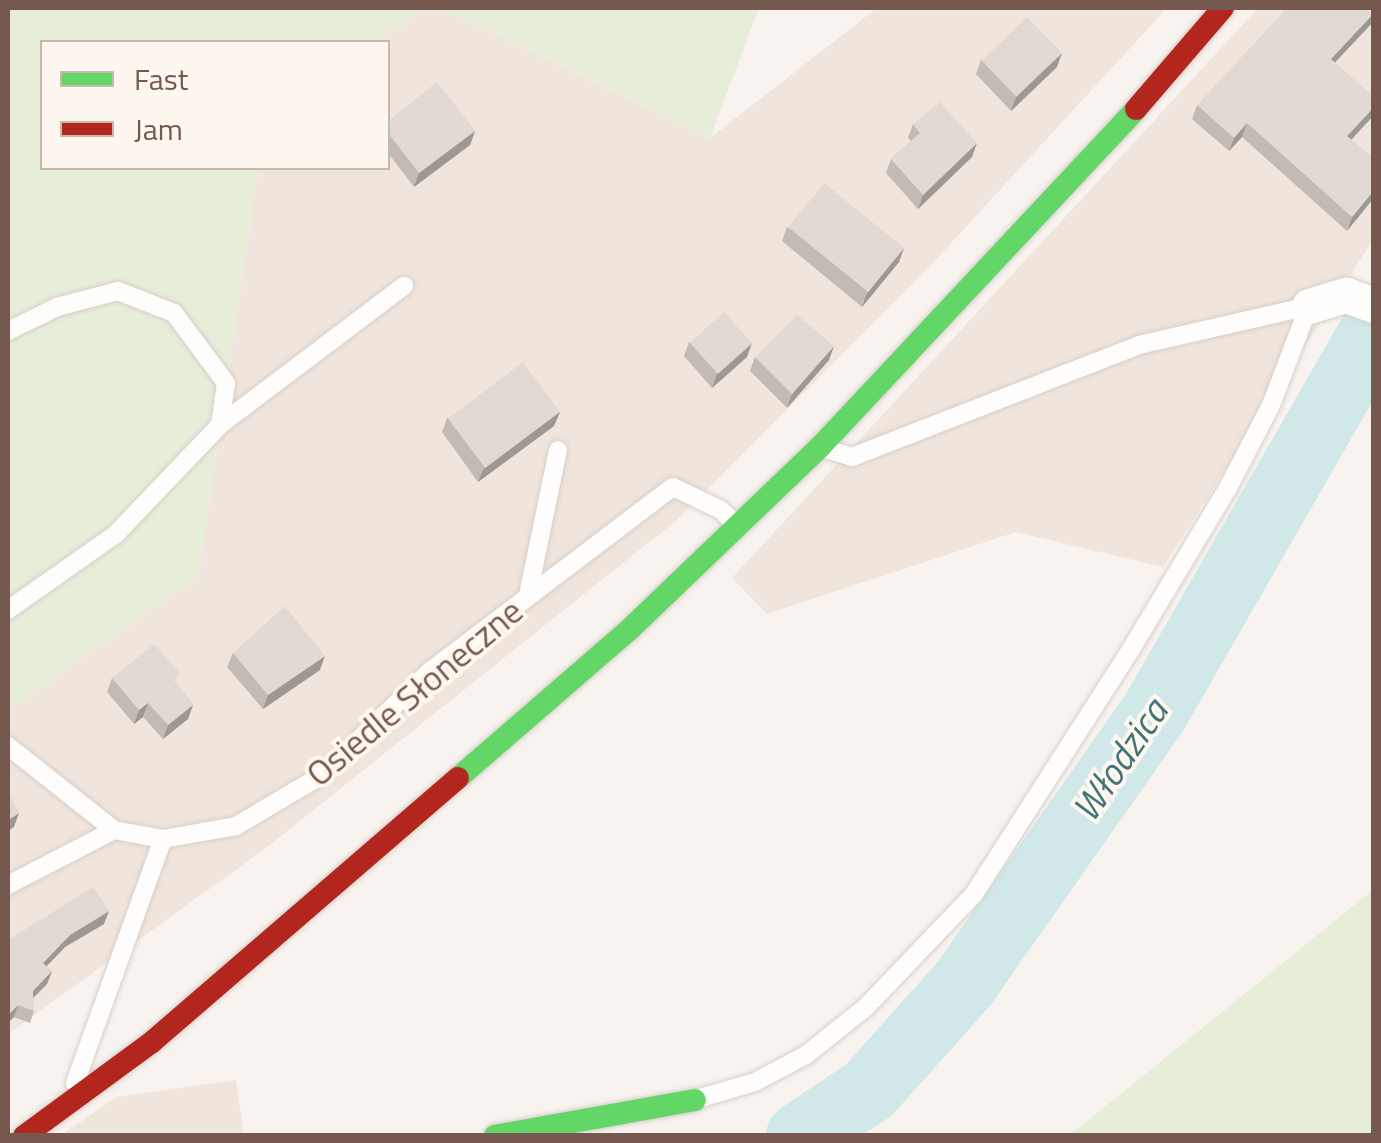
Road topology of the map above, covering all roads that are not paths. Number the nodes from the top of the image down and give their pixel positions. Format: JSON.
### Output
{"nodes":[{"id":1,"x":1224,"y":8,"type":"edge"},
{"id":2,"x":404,"y":286,"type":"dead end"},
{"id":3,"x":1360,"y":300,"type":"edge"},
{"id":4,"x":1309,"y":306,"type":"junction"},
{"id":5,"x":8,"y":331,"type":"edge"},
{"id":6,"x":220,"y":425,"type":"junction"},
{"id":7,"x":820,"y":447,"type":"junction"},
{"id":8,"x":558,"y":450,"type":"dead end"},
{"id":9,"x":738,"y":527,"type":"junction"},
{"id":10,"x":528,"y":596,"type":"junction"},
{"id":11,"x":8,"y":610,"type":"edge"},
{"id":12,"x":8,"y":746,"type":"edge"},
{"id":13,"x":114,"y":830,"type":"junction"},
{"id":14,"x":163,"y":838,"type":"junction"},
{"id":15,"x":8,"y":885,"type":"edge"},
{"id":16,"x":695,"y":1100,"type":"joint"},
{"id":17,"x":68,"y":1104,"type":"junction"},
{"id":18,"x":24,"y":1136,"type":"edge"},
{"id":19,"x":495,"y":1136,"type":"edge"}],
"edges":[{"from":1,"to":7,"type":"street"},
{"from":2,"to":6,"type":"lane"},
{"from":3,"to":4,"type":"street"},
{"from":4,"to":7,"type":"lane"},
{"from":4,"to":16,"type":"lane"},
{"from":5,"to":6,"type":"lane"},
{"from":6,"to":11,"type":"lane"},
{"from":7,"to":9,"type":"street"},
{"from":8,"to":10,"type":"lane"},
{"from":9,"to":10,"type":"lane","name":"Osiedle Słoneczne"},
{"from":9,"to":17,"type":"street"},
{"from":10,"to":14,"type":"lane","name":"Osiedle Słoneczne"},
{"from":12,"to":13,"type":"lane"},
{"from":13,"to":14,"type":"lane","name":"Osiedle Słoneczne"},
{"from":13,"to":15,"type":"lane"},
{"from":14,"to":17,"type":"lane"},
{"from":16,"to":19,"type":"street"},
{"from":17,"to":18,"type":"street"}]}
